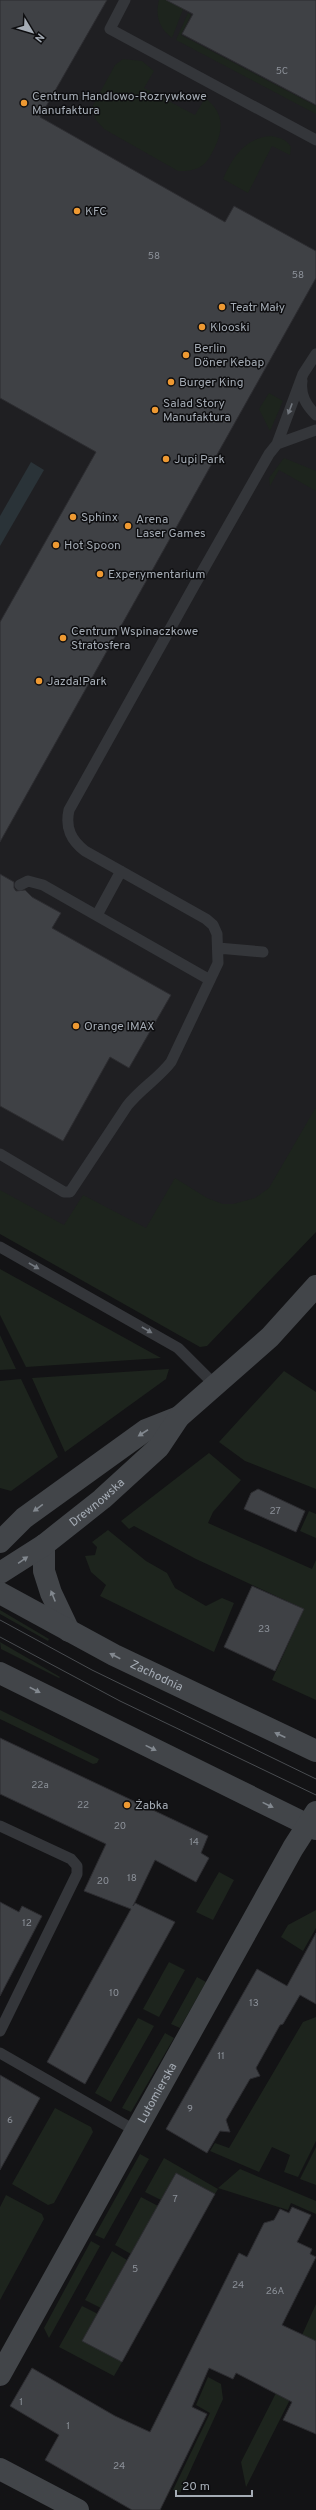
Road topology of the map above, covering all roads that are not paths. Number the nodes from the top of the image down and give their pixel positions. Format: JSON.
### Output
{"nodes":[{"id":1,"x":125,"y":0,"type":"edge"},
{"id":2,"x":316,"y":140,"type":"edge"},
{"id":3,"x":314,"y":357,"type":"edge"},
{"id":4,"x":303,"y":374,"type":"junction"},
{"id":5,"x":316,"y":415,"type":"edge"},
{"id":6,"x":316,"y":430,"type":"edge"},
{"id":7,"x":277,"y":444,"type":"junction"},
{"id":8,"x":121,"y":871,"type":"junction"},
{"id":9,"x":20,"y":885,"type":"dead end"},
{"id":10,"x":97,"y":914,"type":"junction"},
{"id":11,"x":218,"y":948,"type":"junction"},
{"id":12,"x":263,"y":952,"type":"dead end"},
{"id":13,"x":210,"y":980,"type":"junction"},
{"id":14,"x":0,"y":1154,"type":"edge"},
{"id":15,"x":0,"y":1247,"type":"edge"},
{"id":16,"x":316,"y":1286,"type":"edge"},
{"id":17,"x":215,"y":1385,"type":"junction"},
{"id":18,"x":179,"y":1417,"type":"junction"},
{"id":19,"x":0,"y":1542,"type":"edge"},
{"id":20,"x":44,"y":1545,"type":"junction"},
{"id":21,"x":0,"y":1573,"type":"edge"},
{"id":22,"x":0,"y":1593,"type":"edge"},
{"id":23,"x":69,"y":1631,"type":"junction"},
{"id":24,"x":0,"y":1673,"type":"edge"},
{"id":25,"x":316,"y":1751,"type":"edge"},
{"id":26,"x":313,"y":1822,"type":"edge"},
{"id":27,"x":0,"y":1826,"type":"edge"},
{"id":28,"x":0,"y":2031,"type":"edge"},
{"id":29,"x":0,"y":2054,"type":"edge"},
{"id":30,"x":136,"y":2131,"type":"junction"},
{"id":31,"x":0,"y":2376,"type":"edge"},
{"id":32,"x":0,"y":2468,"type":"edge"},
{"id":33,"x":76,"y":2509,"type":"edge"}],
"edges":[{"from":1,"to":2,"type":"lane"},
{"from":3,"to":4,"type":"lane"},
{"from":4,"to":5,"type":"lane"},
{"from":4,"to":7,"type":"lane","one_way":true},
{"from":6,"to":7,"type":"lane"},
{"from":7,"to":8,"type":"lane"},
{"from":8,"to":10,"type":"lane"},
{"from":8,"to":11,"type":"lane"},
{"from":9,"to":10,"type":"lane"},
{"from":10,"to":13,"type":"lane"},
{"from":11,"to":12,"type":"lane"},
{"from":11,"to":13,"type":"lane"},
{"from":13,"to":14,"type":"lane"},
{"from":15,"to":17,"type":"lane","one_way":true},
{"from":16,"to":17,"type":"main road","name":"Drewnowska"},
{"from":17,"to":18,"type":"main road","name":"Drewnowska"},
{"from":18,"to":19,"type":"main road","name":"Drewnowska","one_way":true},
{"from":18,"to":20,"type":"main road","name":"Drewnowska"},
{"from":21,"to":20,"type":"main road","name":"Drewnowska","one_way":true},
{"from":23,"to":20,"type":"main road","one_way":true},
{"from":22,"to":23,"type":"main road","name":"Zachodnia"},
{"from":25,"to":23,"type":"main road","name":"Zachodnia","one_way":true},
{"from":24,"to":26,"type":"main road","one_way":true},
{"from":26,"to":30,"type":"main road","name":"Lutomierska"},
{"from":27,"to":28,"type":"lane"},
{"from":29,"to":30,"type":"lane"},
{"from":30,"to":31,"type":"main road","name":"Lutomierska"},
{"from":32,"to":33,"type":"main road"}]}
